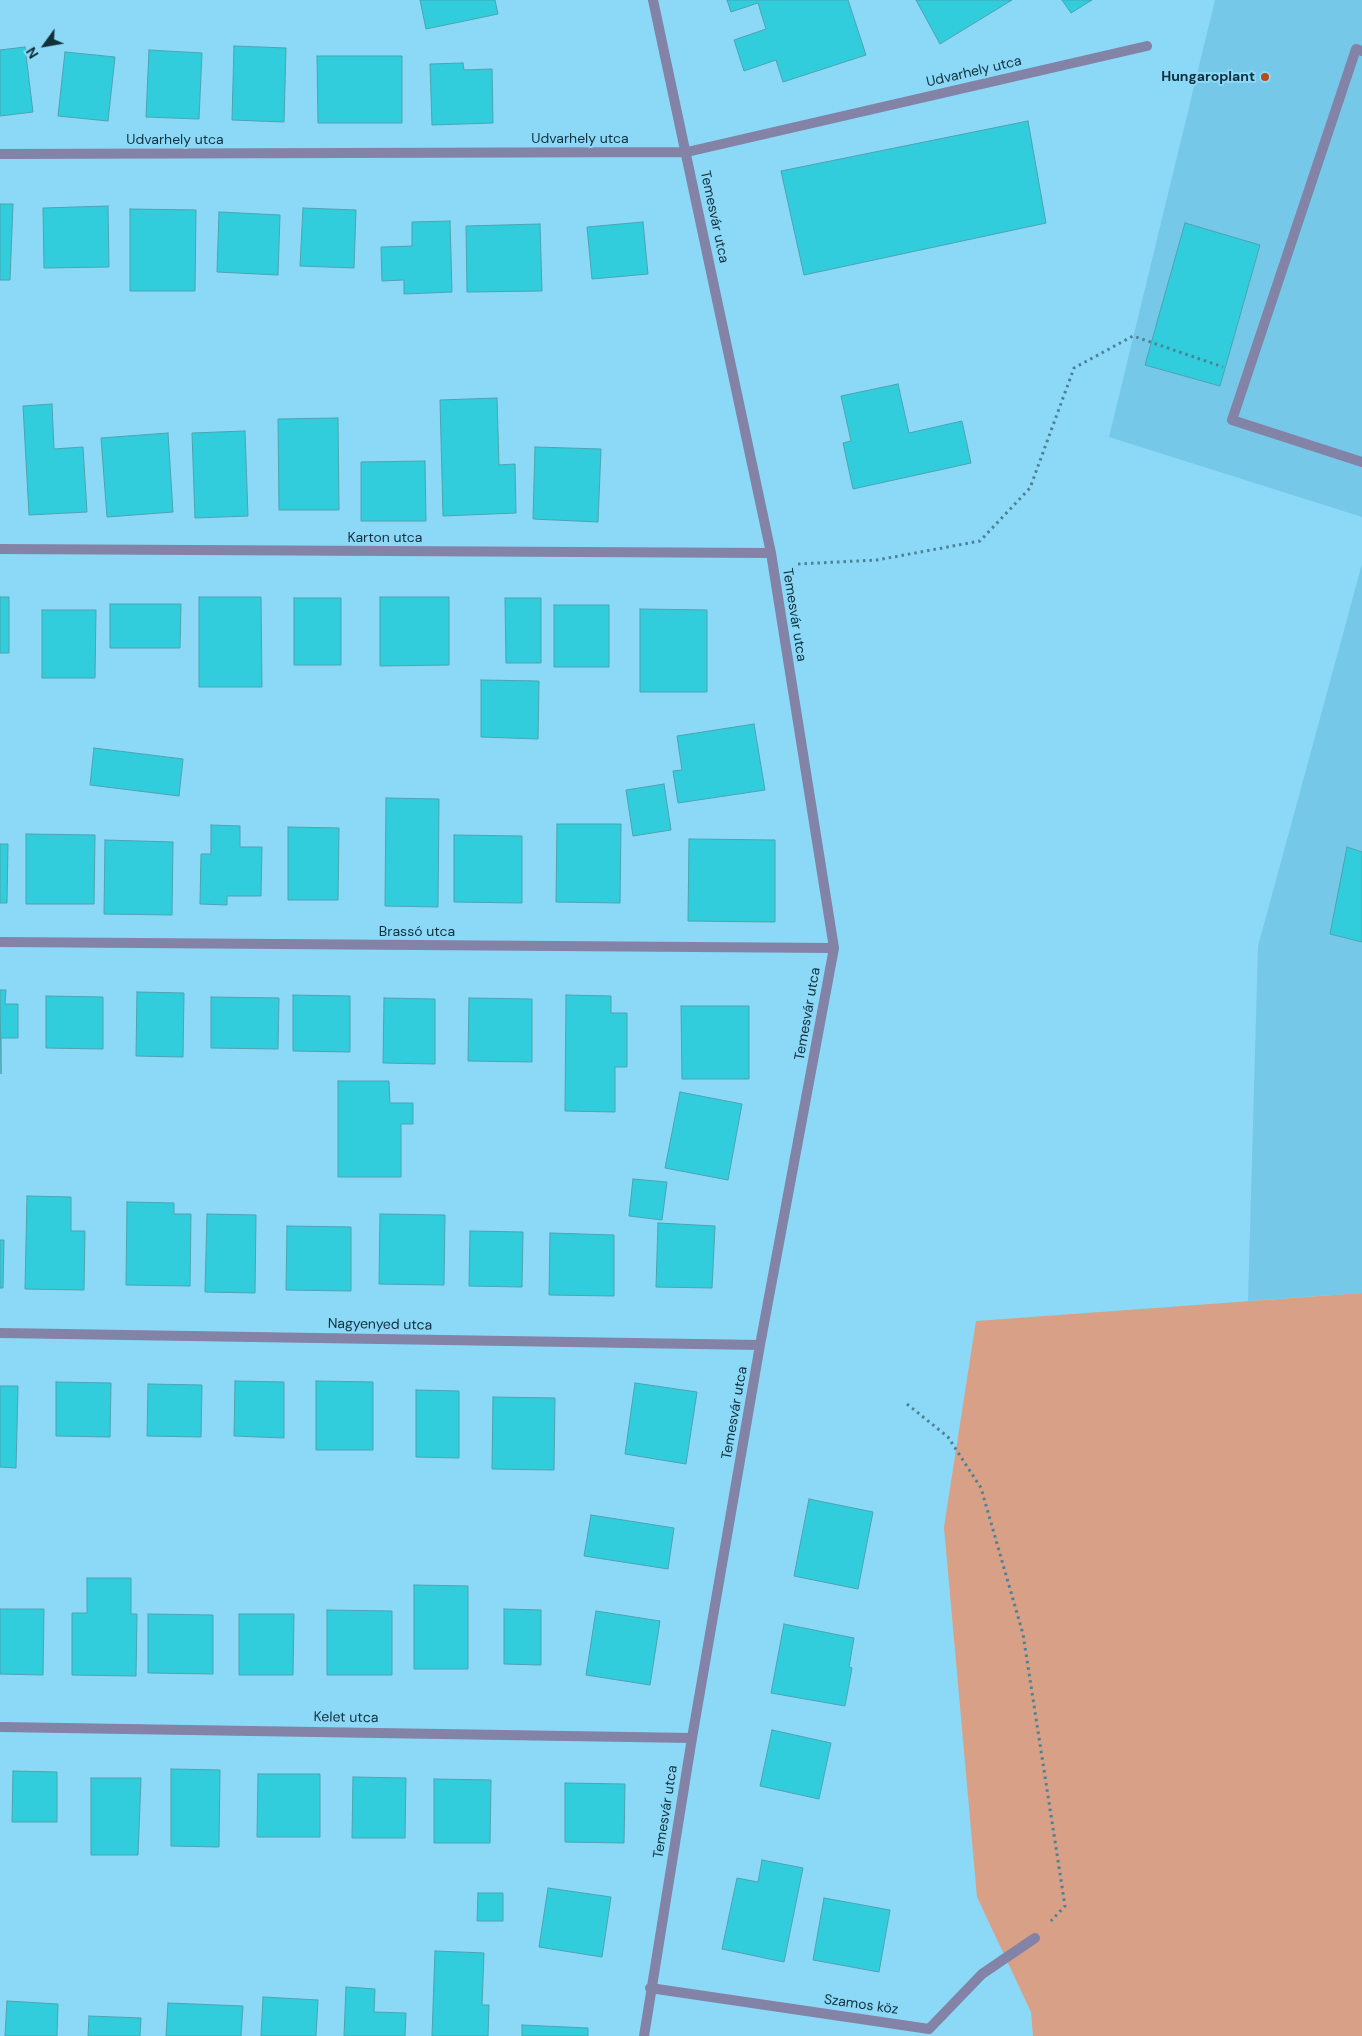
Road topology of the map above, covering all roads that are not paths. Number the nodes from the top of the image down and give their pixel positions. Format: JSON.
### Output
{"nodes":[{"id":1,"x":653,"y":0,"type":"edge"},
{"id":2,"x":1147,"y":46,"type":"dead end"},
{"id":3,"x":1362,"y":51,"type":"edge"},
{"id":4,"x":687,"y":152,"type":"junction"},
{"id":5,"x":0,"y":154,"type":"edge"},
{"id":6,"x":1362,"y":462,"type":"edge"},
{"id":7,"x":0,"y":549,"type":"edge"},
{"id":8,"x":770,"y":553,"type":"junction"},
{"id":9,"x":0,"y":942,"type":"edge"},
{"id":10,"x":834,"y":948,"type":"junction"},
{"id":11,"x":0,"y":1334,"type":"edge"},
{"id":12,"x":760,"y":1345,"type":"junction"},
{"id":13,"x":0,"y":1727,"type":"edge"},
{"id":14,"x":692,"y":1738,"type":"junction"},
{"id":15,"x":1035,"y":1938,"type":"road end"},
{"id":16,"x":650,"y":1988,"type":"junction"},
{"id":17,"x":929,"y":2032,"type":"edge"},
{"id":18,"x":644,"y":2036,"type":"edge"}],
"edges":[{"from":1,"to":4,"type":"street","name":"Temesvár utca"},
{"from":2,"to":4,"type":"street","name":"Udvarhely utca"},
{"from":3,"to":6,"type":"street"},
{"from":4,"to":5,"type":"street","name":"Udvarhely utca"},
{"from":4,"to":8,"type":"street","name":"Temesvár utca"},
{"from":7,"to":8,"type":"street","name":"Karton utca"},
{"from":8,"to":10,"type":"street","name":"Temesvár utca"},
{"from":9,"to":10,"type":"street","name":"Brassó utca"},
{"from":10,"to":12,"type":"street","name":"Temesvár utca"},
{"from":11,"to":12,"type":"street","name":"Nagyenyed utca"},
{"from":12,"to":14,"type":"street","name":"Temesvár utca"},
{"from":13,"to":14,"type":"street","name":"Kelet utca"},
{"from":14,"to":16,"type":"street","name":"Temesvár utca"},
{"from":15,"to":17,"type":"street","name":"Szamos köz"},
{"from":16,"to":17,"type":"street","name":"Szamos köz"},
{"from":16,"to":18,"type":"street","name":"Temesvár utca"}]}
